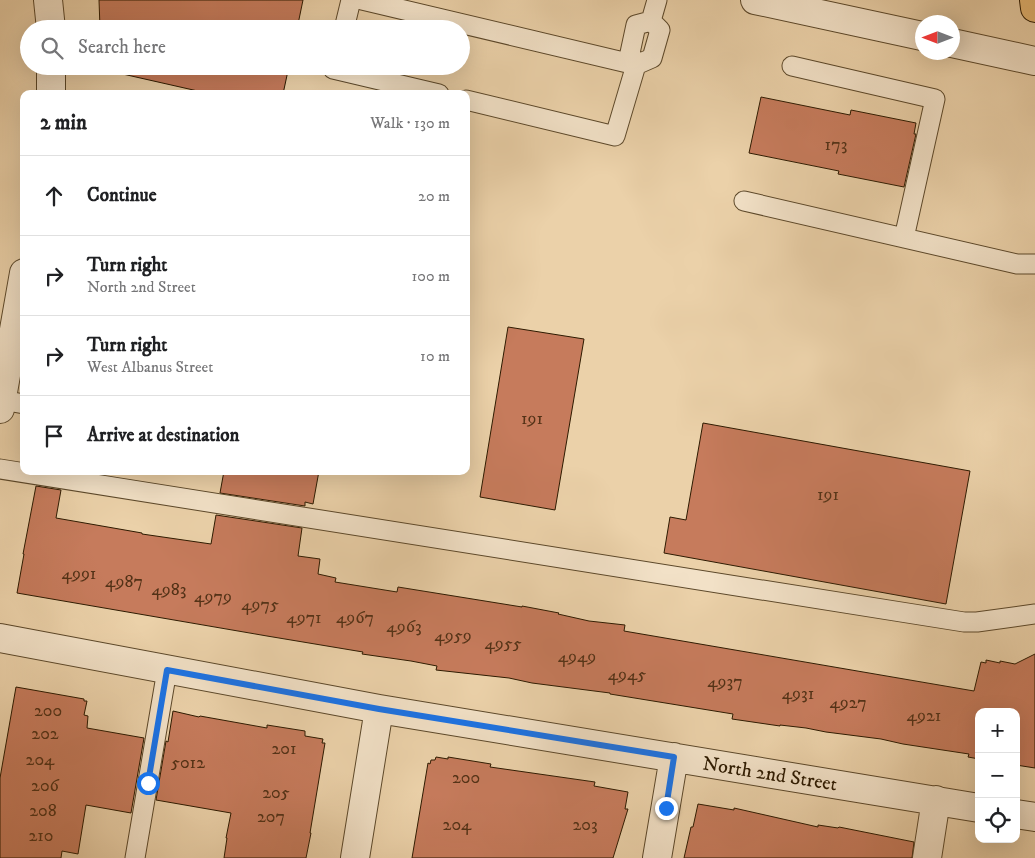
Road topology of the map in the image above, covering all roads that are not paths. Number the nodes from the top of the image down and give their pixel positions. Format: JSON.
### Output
{"nodes":[{"id":1,"x":48,"y":0,"type":"edge"},
{"id":2,"x":351,"y":0,"type":"edge"},
{"id":3,"x":362,"y":0,"type":"edge"},
{"id":4,"x":657,"y":0,"type":"edge"},
{"id":5,"x":755,"y":0,"type":"edge"},
{"id":6,"x":1034,"y":0,"type":"edge"},
{"id":7,"x":791,"y":4,"type":"edge"},
{"id":8,"x":1035,"y":8,"type":"edge"},
{"id":9,"x":49,"y":20,"type":"edge"},
{"id":10,"x":346,"y":20,"type":"edge"},
{"id":11,"x":446,"y":20,"type":"edge"},
{"id":12,"x":470,"y":26,"type":"edge"},
{"id":13,"x":915,"y":34,"type":"edge"},
{"id":14,"x":960,"y":45,"type":"edge"},
{"id":15,"x":1035,"y":61,"type":"edge"},
{"id":16,"x":636,"y":65,"type":"junction"},
{"id":17,"x":792,"y":66,"type":"dead end"},
{"id":18,"x":51,"y":75,"type":"edge"},
{"id":19,"x":362,"y":75,"type":"edge"},
{"id":20,"x":51,"y":90,"type":"edge"},
{"id":21,"x":423,"y":90,"type":"edge"},
{"id":22,"x":470,"y":101,"type":"edge"},
{"id":23,"x":744,"y":201,"type":"dead end"},
{"id":24,"x":904,"y":238,"type":"junction"},
{"id":25,"x":1035,"y":264,"type":"edge"},
{"id":26,"x":20,"y":306,"type":"edge"},
{"id":27,"x":8,"y":404,"type":"edge"},
{"id":28,"x":0,"y":469,"type":"edge"},
{"id":29,"x":20,"y":472,"type":"edge"},
{"id":30,"x":38,"y":475,"type":"edge"},
{"id":31,"x":1035,"y":614,"type":"edge"},
{"id":32,"x":0,"y":638,"type":"edge"},
{"id":33,"x":167,"y":670,"type":"junction"},
{"id":34,"x":379,"y":709,"type":"junction"},
{"id":35,"x":674,"y":757,"type":"junction"},
{"id":36,"x":936,"y":800,"type":"junction"},
{"id":37,"x":975,"y":807,"type":"edge"},
{"id":38,"x":1020,"y":815,"type":"edge"},
{"id":39,"x":1035,"y":817,"type":"edge"},
{"id":40,"x":135,"y":858,"type":"edge"},
{"id":41,"x":355,"y":858,"type":"edge"},
{"id":42,"x":657,"y":858,"type":"edge"},
{"id":43,"x":927,"y":858,"type":"edge"}],
"edges":[{"from":1,"to":9,"type":"street"},
{"from":2,"to":10,"type":"lane"},
{"from":3,"to":11,"type":"lane"},
{"from":4,"to":16,"type":"lane"},
{"from":5,"to":7,"type":"street"},
{"from":6,"to":8,"type":"highway"},
{"from":7,"to":13,"type":"street"},
{"from":12,"to":16,"type":"lane"},
{"from":14,"to":15,"type":"street"},
{"from":16,"to":22,"type":"lane"},
{"from":17,"to":24,"type":"lane"},
{"from":18,"to":20,"type":"street"},
{"from":19,"to":21,"type":"lane"},
{"from":23,"to":24,"type":"lane"},
{"from":24,"to":25,"type":"lane"},
{"from":26,"to":27,"type":"street"},
{"from":28,"to":29,"type":"lane"},
{"from":30,"to":31,"type":"lane"},
{"from":32,"to":33,"type":"street","name":"North 2nd Street"},
{"from":33,"to":34,"type":"street","name":"North 2nd Street"},
{"from":33,"to":40,"type":"lane"},
{"from":34,"to":35,"type":"street","name":"North 2nd Street"},
{"from":34,"to":41,"type":"street"},
{"from":35,"to":36,"type":"street","name":"North 2nd Street"},
{"from":35,"to":42,"type":"street"},
{"from":36,"to":37,"type":"street","name":"North 2nd Street"},
{"from":36,"to":43,"type":"street"},
{"from":38,"to":39,"type":"street"}]}
